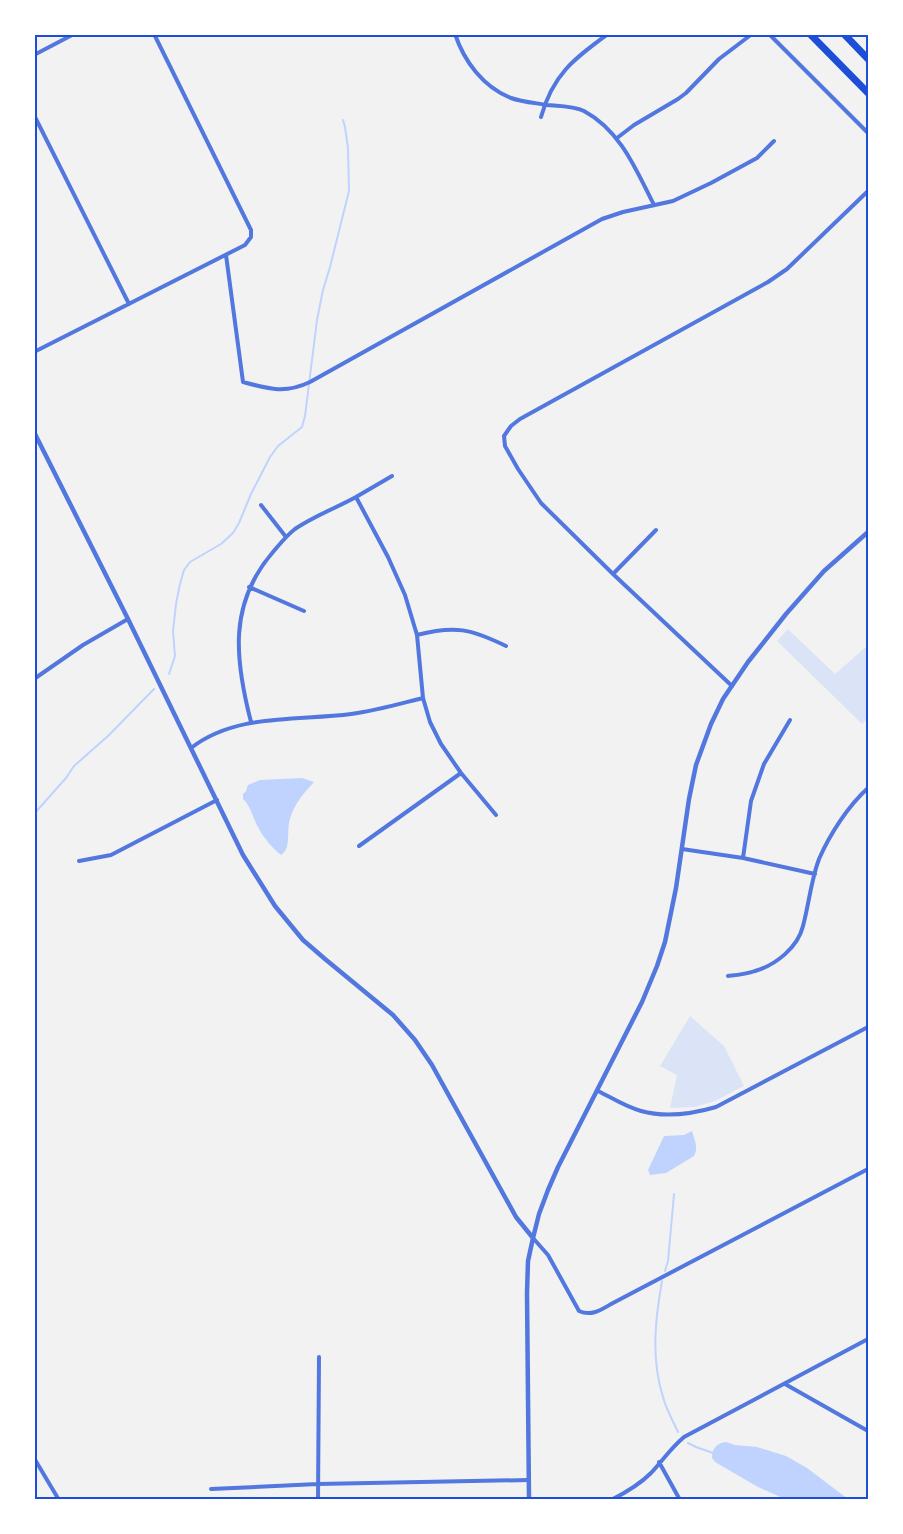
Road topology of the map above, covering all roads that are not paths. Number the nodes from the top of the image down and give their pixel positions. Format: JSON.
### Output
{"nodes":[{"id":1,"x":74,"y":34,"type":"edge"},
{"id":2,"x":153,"y":34,"type":"edge"},
{"id":3,"x":455,"y":34,"type":"edge"},
{"id":4,"x":608,"y":34,"type":"edge"},
{"id":5,"x":752,"y":34,"type":"edge"},
{"id":6,"x":769,"y":34,"type":"edge"},
{"id":7,"x":810,"y":34,"type":"edge"},
{"id":8,"x":844,"y":34,"type":"edge"},
{"id":9,"x":34,"y":55,"type":"edge"},
{"id":10,"x":868,"y":59,"type":"edge"},
{"id":11,"x":868,"y":93,"type":"edge"},
{"id":12,"x":545,"y":104,"type":"junction"},
{"id":13,"x":34,"y":115,"type":"edge"},
{"id":14,"x":541,"y":117,"type":"dead end"},
{"id":15,"x":868,"y":133,"type":"edge"},
{"id":16,"x":617,"y":138,"type":"junction"},
{"id":17,"x":774,"y":141,"type":"dead end"},
{"id":18,"x":868,"y":191,"type":"edge"},
{"id":19,"x":654,"y":205,"type":"junction"},
{"id":20,"x":226,"y":255,"type":"junction"},
{"id":21,"x":129,"y":304,"type":"junction"},
{"id":22,"x":34,"y":352,"type":"edge"},
{"id":23,"x":34,"y":432,"type":"edge"},
{"id":24,"x":392,"y":476,"type":"dead end"},
{"id":25,"x":356,"y":497,"type":"junction"},
{"id":26,"x":261,"y":505,"type":"dead end"},
{"id":27,"x":656,"y":530,"type":"dead end"},
{"id":28,"x":868,"y":532,"type":"edge"},
{"id":29,"x":286,"y":537,"type":"junction"},
{"id":30,"x":613,"y":574,"type":"junction"},
{"id":31,"x":249,"y":587,"type":"junction"},
{"id":32,"x":304,"y":611,"type":"dead end"},
{"id":33,"x":128,"y":619,"type":"junction"},
{"id":34,"x":417,"y":635,"type":"junction"},
{"id":35,"x":506,"y":646,"type":"dead end"},
{"id":36,"x":34,"y":679,"type":"edge"},
{"id":37,"x":732,"y":686,"type":"junction"},
{"id":38,"x":423,"y":698,"type":"junction"},
{"id":39,"x":790,"y":720,"type":"dead end"},
{"id":40,"x":251,"y":722,"type":"junction"},
{"id":41,"x":191,"y":748,"type":"junction"},
{"id":42,"x":461,"y":773,"type":"junction"},
{"id":43,"x":868,"y":788,"type":"edge"},
{"id":44,"x":217,"y":800,"type":"junction"},
{"id":45,"x":496,"y":815,"type":"dead end"},
{"id":46,"x":359,"y":846,"type":"dead end"},
{"id":47,"x":682,"y":849,"type":"junction"},
{"id":48,"x":743,"y":858,"type":"junction"},
{"id":49,"x":79,"y":861,"type":"dead end"},
{"id":50,"x":815,"y":874,"type":"junction"},
{"id":51,"x":728,"y":976,"type":"dead end"},
{"id":52,"x":868,"y":1027,"type":"edge"},
{"id":53,"x":598,"y":1091,"type":"junction"},
{"id":54,"x":868,"y":1169,"type":"edge"},
{"id":55,"x":533,"y":1238,"type":"junction"},
{"id":56,"x":868,"y":1339,"type":"edge"},
{"id":57,"x":319,"y":1357,"type":"dead end"},
{"id":58,"x":785,"y":1383,"type":"junction"},
{"id":59,"x":868,"y":1431,"type":"edge"},
{"id":60,"x":34,"y":1458,"type":"edge"},
{"id":61,"x":659,"y":1462,"type":"junction"},
{"id":62,"x":529,"y":1480,"type":"junction"},
{"id":63,"x":318,"y":1484,"type":"junction"},
{"id":64,"x":211,"y":1490,"type":"dead end"},
{"id":65,"x":59,"y":1500,"type":"edge"},
{"id":66,"x":318,"y":1500,"type":"edge"},
{"id":67,"x":529,"y":1500,"type":"edge"},
{"id":68,"x":611,"y":1500,"type":"edge"},
{"id":69,"x":680,"y":1500,"type":"edge"}],
"edges":[{"from":1,"to":9,"type":"street"},
{"from":2,"to":20,"type":"street"},
{"from":3,"to":12,"type":"street"},
{"from":4,"to":12,"type":"street"},
{"from":5,"to":16,"type":"street"},
{"from":6,"to":15,"type":"street"},
{"from":7,"to":11,"type":"highway"},
{"from":8,"to":10,"type":"highway"},
{"from":12,"to":14,"type":"street"},
{"from":12,"to":16,"type":"street"},
{"from":13,"to":21,"type":"street"},
{"from":16,"to":19,"type":"street"},
{"from":17,"to":19,"type":"street"},
{"from":18,"to":30,"type":"street"},
{"from":19,"to":20,"type":"street"},
{"from":20,"to":21,"type":"street"},
{"from":21,"to":22,"type":"street"},
{"from":23,"to":33,"type":"street"},
{"from":24,"to":25,"type":"street"},
{"from":25,"to":29,"type":"street"},
{"from":25,"to":34,"type":"street"},
{"from":26,"to":29,"type":"street"},
{"from":27,"to":30,"type":"street"},
{"from":28,"to":37,"type":"street"},
{"from":29,"to":31,"type":"street"},
{"from":30,"to":37,"type":"street"},
{"from":31,"to":32,"type":"street"},
{"from":31,"to":40,"type":"street"},
{"from":33,"to":36,"type":"street"},
{"from":33,"to":41,"type":"street"},
{"from":34,"to":35,"type":"street"},
{"from":34,"to":38,"type":"street"},
{"from":37,"to":47,"type":"street"},
{"from":38,"to":40,"type":"street"},
{"from":38,"to":42,"type":"street"},
{"from":39,"to":48,"type":"street"},
{"from":40,"to":41,"type":"street"},
{"from":41,"to":44,"type":"street"},
{"from":42,"to":45,"type":"street"},
{"from":42,"to":46,"type":"street"},
{"from":43,"to":50,"type":"street"},
{"from":44,"to":49,"type":"street"},
{"from":44,"to":55,"type":"street"},
{"from":47,"to":48,"type":"street"},
{"from":47,"to":53,"type":"street"},
{"from":48,"to":50,"type":"street"},
{"from":50,"to":51,"type":"street"},
{"from":52,"to":53,"type":"street"},
{"from":53,"to":55,"type":"street"},
{"from":54,"to":55,"type":"street"},
{"from":55,"to":62,"type":"street"},
{"from":56,"to":58,"type":"street"},
{"from":57,"to":63,"type":"street"},
{"from":58,"to":59,"type":"street"},
{"from":58,"to":61,"type":"street"},
{"from":60,"to":65,"type":"street"},
{"from":61,"to":68,"type":"street"},
{"from":61,"to":69,"type":"street"},
{"from":62,"to":63,"type":"street"},
{"from":62,"to":67,"type":"street"},
{"from":63,"to":64,"type":"street"},
{"from":63,"to":66,"type":"street"}]}
